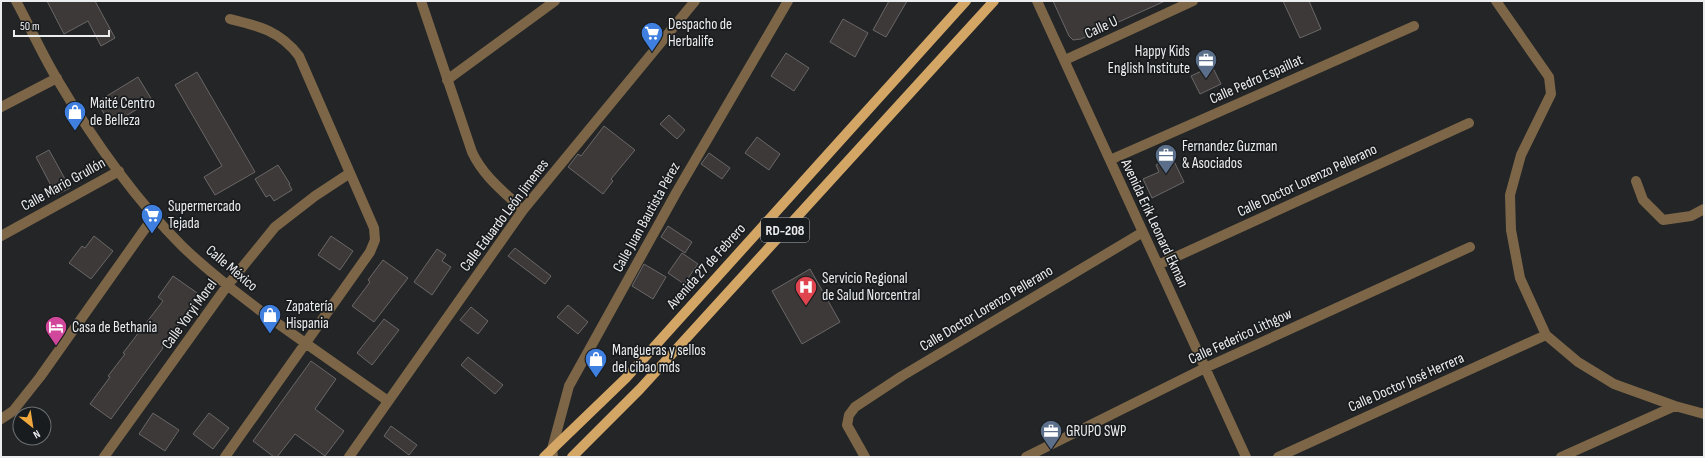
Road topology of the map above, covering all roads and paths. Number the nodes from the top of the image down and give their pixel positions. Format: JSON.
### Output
{"nodes":[{"id":1,"x":16,"y":1,"type":"edge"},
{"id":2,"x":421,"y":1,"type":"edge"},
{"id":3,"x":555,"y":1,"type":"edge"},
{"id":4,"x":695,"y":1,"type":"edge"},
{"id":5,"x":788,"y":1,"type":"edge"},
{"id":6,"x":966,"y":1,"type":"edge"},
{"id":7,"x":994,"y":1,"type":"edge"},
{"id":8,"x":1037,"y":1,"type":"edge"},
{"id":9,"x":1193,"y":1,"type":"edge"},
{"id":10,"x":1496,"y":1,"type":"edge"},
{"id":11,"x":230,"y":19,"type":"dead end"},
{"id":12,"x":1414,"y":26,"type":"dead end"},
{"id":13,"x":1065,"y":60,"type":"junction"},
{"id":14,"x":57,"y":78,"type":"junction"},
{"id":15,"x":447,"y":80,"type":"junction"},
{"id":16,"x":1,"y":107,"type":"edge"},
{"id":17,"x":1468,"y":123,"type":"dead end"},
{"id":18,"x":1110,"y":160,"type":"junction"},
{"id":19,"x":119,"y":171,"type":"junction"},
{"id":20,"x":350,"y":173,"type":"junction"},
{"id":21,"x":1636,"y":181,"type":"dead end"},
{"id":22,"x":1704,"y":209,"type":"edge"},
{"id":23,"x":523,"y":210,"type":"junction"},
{"id":24,"x":154,"y":216,"type":"junction"},
{"id":25,"x":1143,"y":232,"type":"junction"},
{"id":26,"x":1,"y":236,"type":"edge"},
{"id":27,"x":1470,"y":247,"type":"dead end"},
{"id":28,"x":1158,"y":265,"type":"junction"},
{"id":29,"x":227,"y":286,"type":"junction"},
{"id":30,"x":1546,"y":335,"type":"junction"},
{"id":31,"x":306,"y":344,"type":"junction"},
{"id":32,"x":1205,"y":368,"type":"junction"},
{"id":33,"x":388,"y":401,"type":"junction"},
{"id":34,"x":1675,"y":406,"type":"junction"},
{"id":35,"x":1704,"y":414,"type":"edge"},
{"id":36,"x":1,"y":419,"type":"edge"},
{"id":37,"x":550,"y":454,"type":"edge"},
{"id":38,"x":104,"y":457,"type":"edge"},
{"id":39,"x":225,"y":457,"type":"edge"},
{"id":40,"x":349,"y":457,"type":"edge"},
{"id":41,"x":572,"y":457,"type":"edge"},
{"id":42,"x":865,"y":457,"type":"edge"},
{"id":43,"x":1026,"y":457,"type":"edge"},
{"id":44,"x":1246,"y":457,"type":"edge"},
{"id":45,"x":1278,"y":457,"type":"edge"},
{"id":46,"x":1561,"y":457,"type":"edge"}],
"edges":[{"from":1,"to":14,"type":"street","name":"Calle México"},
{"from":2,"to":15,"type":"street"},
{"from":3,"to":15,"type":"street"},
{"from":4,"to":23,"type":"street","name":"Calle Eduardo León Jimenes"},
{"from":5,"to":37,"type":"street","name":"Calle Juan Bautista Pérez"},
{"from":6,"to":37,"type":"main road","name":"Avenida 27 de Febrero","number":"RD-208"},
{"from":7,"to":41,"type":"main road","number":"RD-208"},
{"from":8,"to":13,"type":"street","name":"Avenida Erik Leonard Ekman"},
{"from":9,"to":13,"type":"street","name":"Calle U"},
{"from":10,"to":30,"type":"street"},
{"from":11,"to":20,"type":"street"},
{"from":12,"to":18,"type":"street","name":"Calle Pedro Espaillat"},
{"from":13,"to":18,"type":"street","name":"Avenida Erik Leonard Ekman"},
{"from":14,"to":16,"type":"street"},
{"from":14,"to":19,"type":"street","name":"Calle México"},
{"from":15,"to":23,"type":"street"},
{"from":17,"to":28,"type":"street","name":"Calle Doctor Lorenzo Pellerano"},
{"from":18,"to":25,"type":"street","name":"Avenida Erik Leonard Ekman"},
{"from":19,"to":24,"type":"street","name":"Calle México"},
{"from":19,"to":26,"type":"street","name":"Calle Mario Grullón"},
{"from":20,"to":29,"type":"street","name":"Calle Yoryi Morel"},
{"from":20,"to":31,"type":"street"},
{"from":21,"to":22,"type":"street"},
{"from":23,"to":33,"type":"street","name":"Calle Eduardo León Jimenes"},
{"from":24,"to":29,"type":"street","name":"Calle México"},
{"from":24,"to":36,"type":"street"},
{"from":25,"to":28,"type":"street","name":"Avenida Erik Leonard Ekman"},
{"from":25,"to":42,"type":"street","name":"Calle Doctor Lorenzo Pellerano"},
{"from":27,"to":32,"type":"street","name":"Calle Federico Lithgow"},
{"from":28,"to":32,"type":"street","name":"Avenida Erik Leonard Ekman"},
{"from":29,"to":31,"type":"street","name":"Calle México"},
{"from":29,"to":38,"type":"street","name":"Calle Yoryi Morel"},
{"from":30,"to":34,"type":"street"},
{"from":30,"to":45,"type":"street","name":"Calle Doctor José Herrera"},
{"from":31,"to":33,"type":"street","name":"Calle México"},
{"from":31,"to":39,"type":"street"},
{"from":32,"to":43,"type":"street","name":"Calle Federico Lithgow"},
{"from":32,"to":44,"type":"street","name":"Avenida Erik Leonard Ekman"},
{"from":33,"to":40,"type":"street","name":"Calle Eduardo León Jimenes"},
{"from":34,"to":35,"type":"street"},
{"from":34,"to":46,"type":"street"}]}
